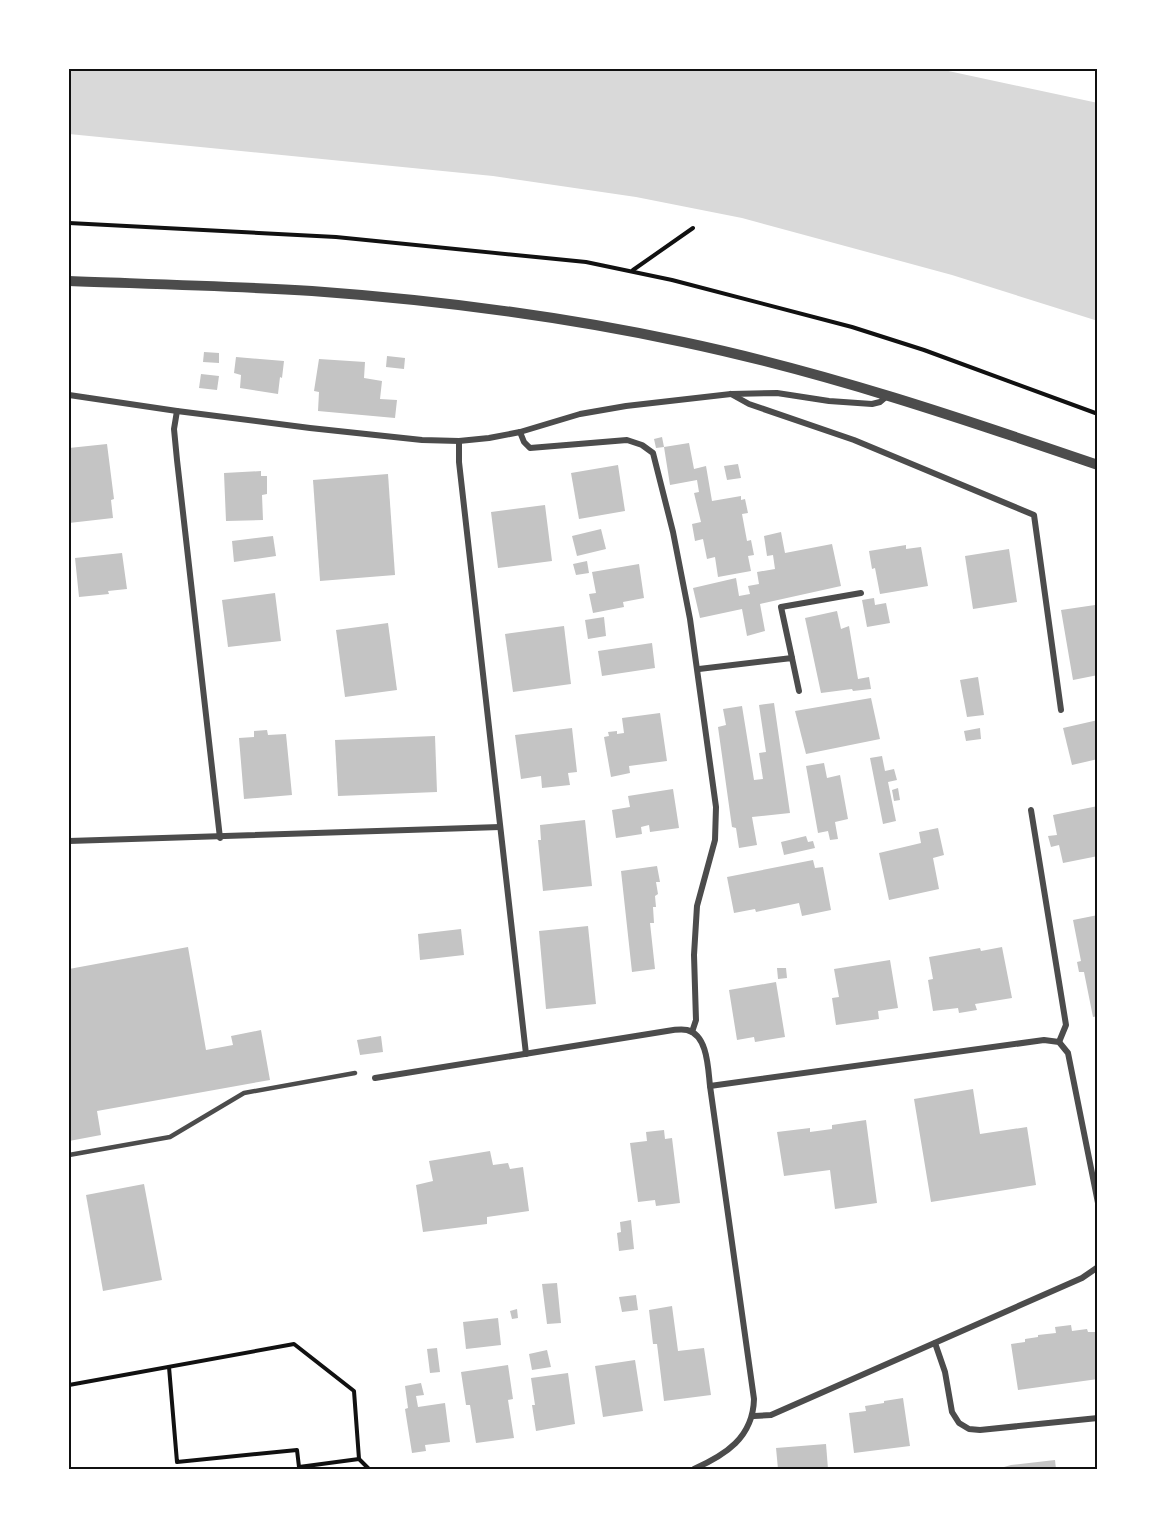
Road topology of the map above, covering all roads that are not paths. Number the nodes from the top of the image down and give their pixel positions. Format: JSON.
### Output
{"nodes":[{"id":1,"x":69,"y":281,"type":"edge"},
{"id":2,"x":731,"y":394,"type":"junction"},
{"id":3,"x":69,"y":395,"type":"edge"},
{"id":4,"x":888,"y":396,"type":"junction"},
{"id":5,"x":177,"y":411,"type":"junction"},
{"id":6,"x":520,"y":432,"type":"junction"},
{"id":7,"x":459,"y":441,"type":"junction"},
{"id":8,"x":1098,"y":465,"type":"edge"},
{"id":9,"x":861,"y":593,"type":"dead end"},
{"id":10,"x":792,"y":658,"type":"junction"},
{"id":11,"x":699,"y":669,"type":"junction"},
{"id":12,"x":800,"y":691,"type":"dead end"},
{"id":13,"x":1061,"y":710,"type":"dead end"},
{"id":14,"x":1030,"y":810,"type":"dead end"},
{"id":15,"x":500,"y":827,"type":"junction"},
{"id":16,"x":220,"y":838,"type":"junction"},
{"id":17,"x":69,"y":842,"type":"edge"},
{"id":18,"x":692,"y":1032,"type":"junction"},
{"id":19,"x":1059,"y":1042,"type":"junction"},
{"id":20,"x":526,"y":1054,"type":"junction"},
{"id":21,"x":354,"y":1073,"type":"dead end"},
{"id":22,"x":375,"y":1078,"type":"dead end"},
{"id":23,"x":710,"y":1086,"type":"junction"},
{"id":24,"x":69,"y":1155,"type":"edge"},
{"id":25,"x":1098,"y":1203,"type":"edge"},
{"id":26,"x":1098,"y":1267,"type":"edge"},
{"id":27,"x":935,"y":1343,"type":"junction"},
{"id":28,"x":753,"y":1416,"type":"junction"},
{"id":29,"x":1098,"y":1418,"type":"edge"},
{"id":30,"x":693,"y":1469,"type":"edge"}],
"edges":[{"from":1,"to":4,"type":"street"},
{"from":2,"to":4,"type":"street"},
{"from":2,"to":6,"type":"street"},
{"from":2,"to":13,"type":"street"},
{"from":3,"to":5,"type":"street"},
{"from":4,"to":8,"type":"street"},
{"from":5,"to":7,"type":"street"},
{"from":5,"to":16,"type":"street"},
{"from":6,"to":7,"type":"street"},
{"from":6,"to":11,"type":"street"},
{"from":7,"to":15,"type":"street"},
{"from":9,"to":10,"type":"street"},
{"from":10,"to":11,"type":"street"},
{"from":10,"to":12,"type":"street"},
{"from":11,"to":18,"type":"street"},
{"from":14,"to":19,"type":"street"},
{"from":15,"to":16,"type":"street"},
{"from":15,"to":20,"type":"street"},
{"from":16,"to":17,"type":"street"},
{"from":18,"to":20,"type":"street"},
{"from":18,"to":23,"type":"street"},
{"from":19,"to":23,"type":"street"},
{"from":19,"to":25,"type":"street"},
{"from":20,"to":22,"type":"street"},
{"from":21,"to":24,"type":"lane"},
{"from":23,"to":28,"type":"street"},
{"from":26,"to":27,"type":"street"},
{"from":27,"to":28,"type":"street"},
{"from":27,"to":29,"type":"street"},
{"from":28,"to":30,"type":"street"}]}
